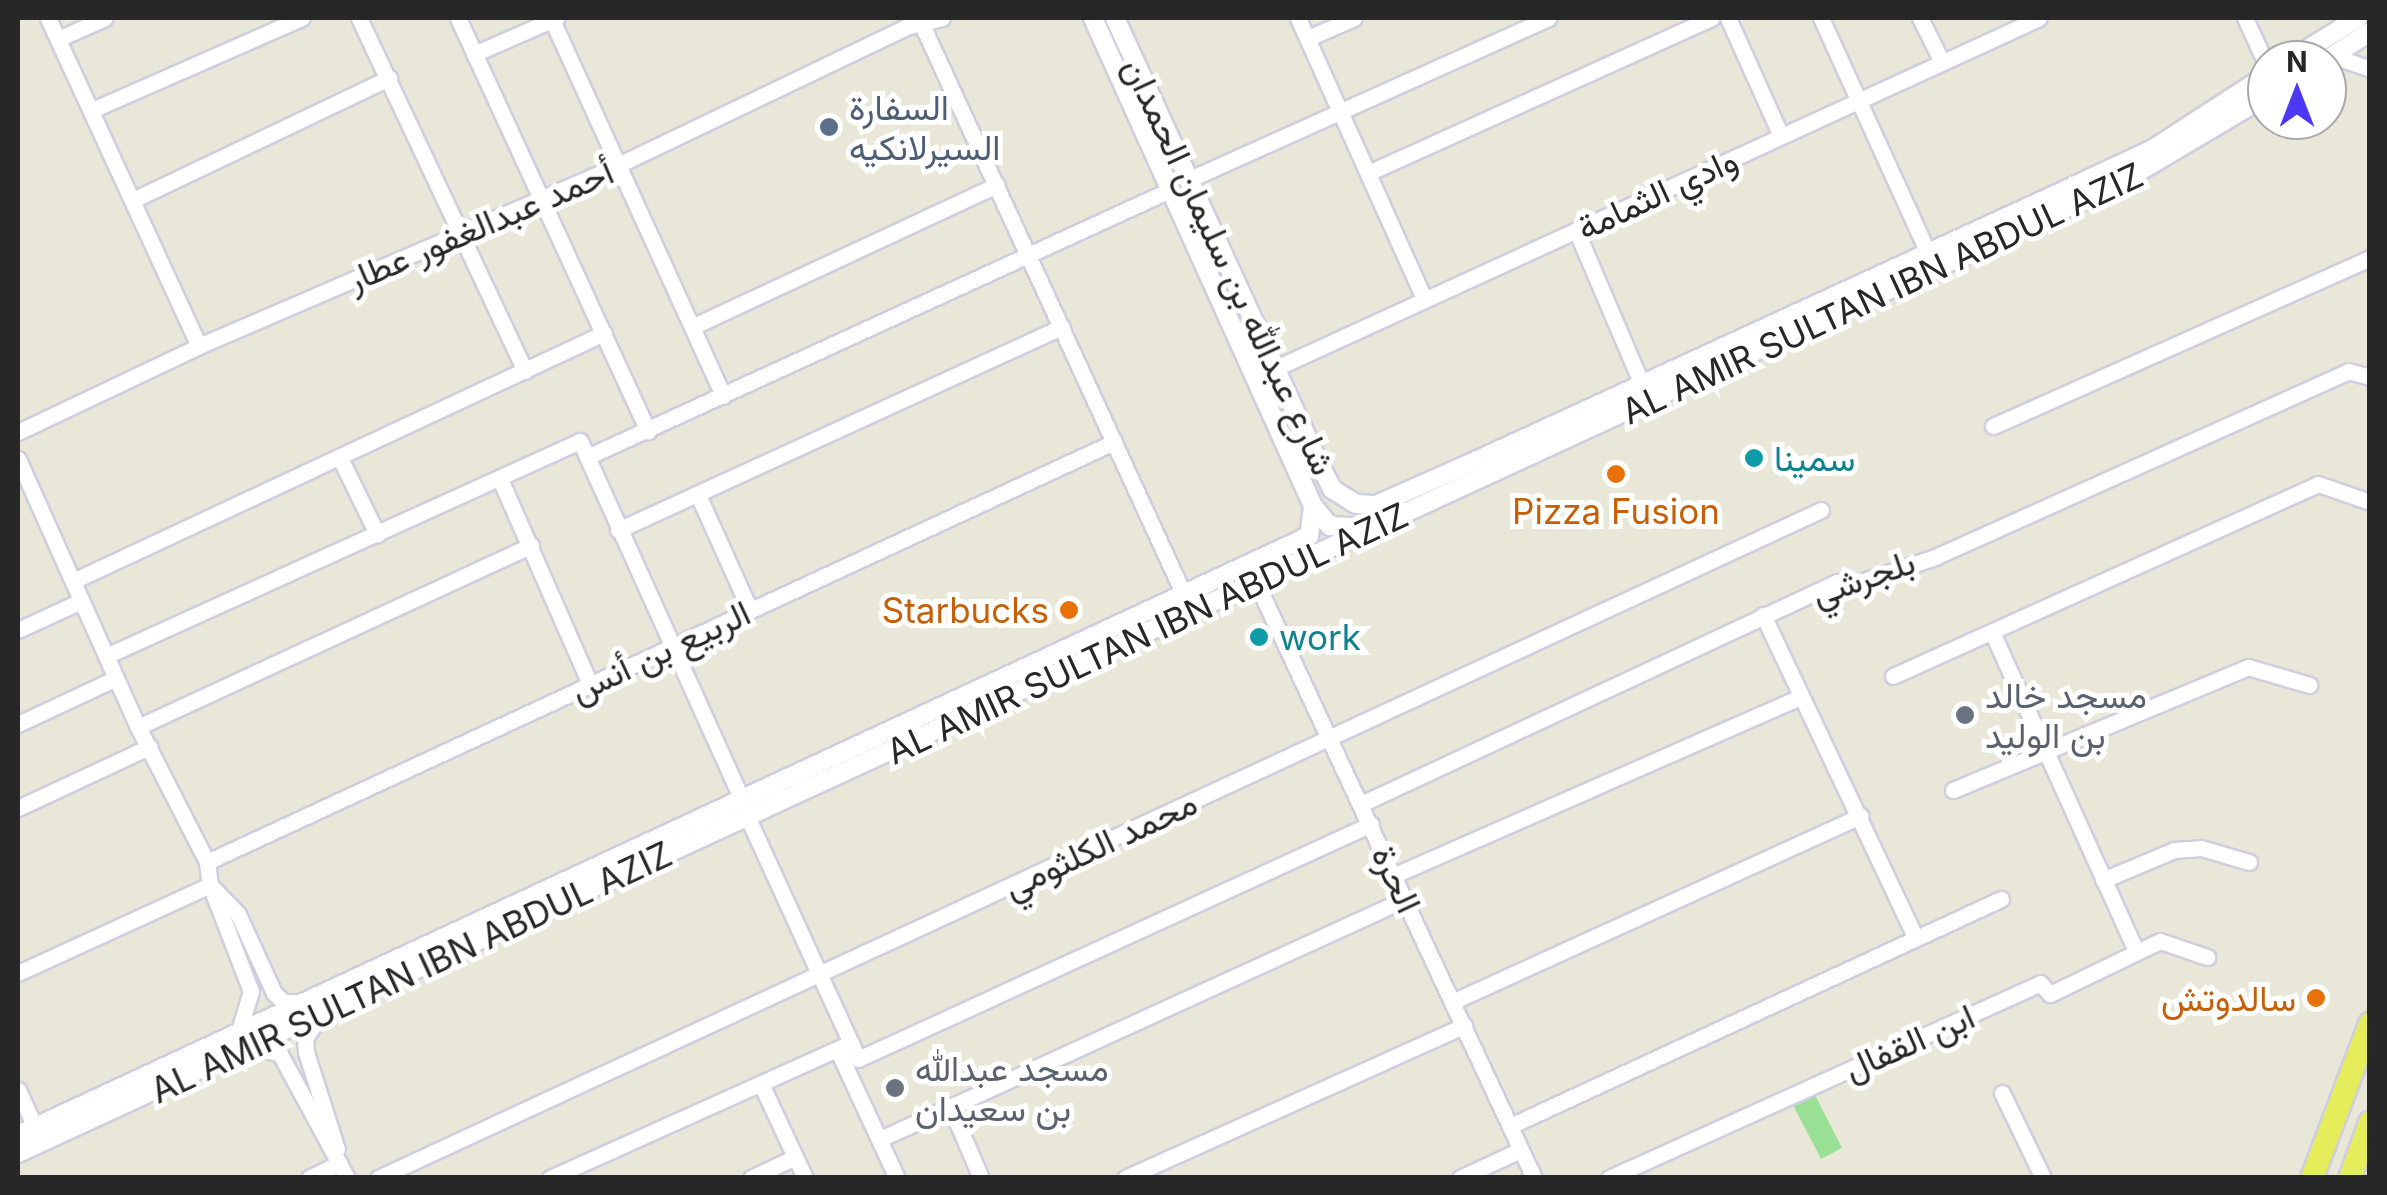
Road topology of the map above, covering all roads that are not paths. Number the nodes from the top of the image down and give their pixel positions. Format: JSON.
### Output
{"nodes":[{"id":1,"x":48,"y":18,"type":"edge"},
{"id":2,"x":105,"y":18,"type":"edge"},
{"id":3,"x":302,"y":18,"type":"edge"},
{"id":4,"x":358,"y":18,"type":"edge"},
{"id":5,"x":458,"y":18,"type":"edge"},
{"id":6,"x":942,"y":18,"type":"edge"},
{"id":7,"x":1093,"y":18,"type":"edge"},
{"id":8,"x":1115,"y":18,"type":"edge"},
{"id":9,"x":1298,"y":18,"type":"edge"},
{"id":10,"x":1354,"y":18,"type":"edge"},
{"id":11,"x":1548,"y":18,"type":"edge"},
{"id":12,"x":1712,"y":18,"type":"edge"},
{"id":13,"x":1728,"y":18,"type":"edge"},
{"id":14,"x":1821,"y":18,"type":"edge"},
{"id":15,"x":1920,"y":18,"type":"edge"},
{"id":16,"x":2039,"y":18,"type":"edge"},
{"id":17,"x":2358,"y":18,"type":"edge"},
{"id":18,"x":554,"y":19,"type":"edge"},
{"id":19,"x":904,"y":22,"type":"edge"},
{"id":20,"x":923,"y":27,"type":"junction"},
{"id":21,"x":2370,"y":32,"type":"edge"},
{"id":22,"x":1308,"y":38,"type":"junction"},
{"id":23,"x":58,"y":39,"type":"junction"},
{"id":24,"x":2322,"y":40,"type":"edge"},
{"id":25,"x":2347,"y":47,"type":"edge"},
{"id":26,"x":474,"y":54,"type":"junction"},
{"id":27,"x":1942,"y":62,"type":"junction"},
{"id":28,"x":389,"y":78,"type":"junction"},
{"id":29,"x":2247,"y":88,"type":"edge"},
{"id":30,"x":1860,"y":100,"type":"junction"},
{"id":31,"x":2247,"y":108,"type":"edge"},
{"id":32,"x":92,"y":110,"type":"junction"},
{"id":33,"x":1341,"y":114,"type":"junction"},
{"id":34,"x":1782,"y":136,"type":"junction"},
{"id":35,"x":616,"y":166,"type":"junction"},
{"id":36,"x":1368,"y":173,"type":"junction"},
{"id":37,"x":1190,"y":179,"type":"junction"},
{"id":38,"x":997,"y":185,"type":"junction"},
{"id":39,"x":1172,"y":189,"type":"junction"},
{"id":40,"x":540,"y":198,"type":"junction"},
{"id":41,"x":133,"y":200,"type":"junction"},
{"id":42,"x":1576,"y":230,"type":"junction"},
{"id":43,"x":461,"y":234,"type":"junction"},
{"id":44,"x":1928,"y":253,"type":"junction"},
{"id":45,"x":1029,"y":255,"type":"junction"},
{"id":46,"x":2370,"y":258,"type":"edge"},
{"id":47,"x":1425,"y":300,"type":"junction"},
{"id":48,"x":694,"y":326,"type":"junction"},
{"id":49,"x":1062,"y":327,"type":"junction"},
{"id":50,"x":604,"y":333,"type":"junction"},
{"id":51,"x":199,"y":346,"type":"junction"},
{"id":52,"x":1276,"y":368,"type":"junction"},
{"id":53,"x":525,"y":372,"type":"junction"},
{"id":54,"x":2370,"y":377,"type":"edge"},
{"id":55,"x":1642,"y":387,"type":"junction"},
{"id":56,"x":723,"y":396,"type":"junction"},
{"id":57,"x":1993,"y":426,"type":"dead end"},
{"id":58,"x":648,"y":431,"type":"junction"},
{"id":59,"x":18,"y":432,"type":"edge"},
{"id":60,"x":1114,"y":442,"type":"junction"},
{"id":61,"x":587,"y":457,"type":"junction"},
{"id":62,"x":340,"y":458,"type":"junction"},
{"id":63,"x":19,"y":468,"type":"edge"},
{"id":64,"x":500,"y":479,"type":"junction"},
{"id":65,"x":1332,"y":489,"type":"junction"},
{"id":66,"x":698,"y":495,"type":"junction"},
{"id":67,"x":2370,"y":502,"type":"edge"},
{"id":68,"x":1366,"y":504,"type":"junction"},
{"id":69,"x":1312,"y":506,"type":"junction"},
{"id":70,"x":1820,"y":510,"type":"dead end"},
{"id":71,"x":1399,"y":518,"type":"junction"},
{"id":72,"x":1336,"y":525,"type":"junction"},
{"id":73,"x":618,"y":530,"type":"junction"},
{"id":74,"x":376,"y":534,"type":"junction"},
{"id":75,"x":1309,"y":536,"type":"junction"},
{"id":76,"x":530,"y":546,"type":"junction"},
{"id":77,"x":1321,"y":552,"type":"junction"},
{"id":78,"x":73,"y":581,"type":"junction"},
{"id":79,"x":1256,"y":582,"type":"junction"},
{"id":80,"x":1184,"y":596,"type":"junction"},
{"id":81,"x":81,"y":601,"type":"junction"},
{"id":82,"x":750,"y":610,"type":"junction"},
{"id":83,"x":1763,"y":615,"type":"junction"},
{"id":84,"x":18,"y":630,"type":"edge"},
{"id":85,"x":1992,"y":632,"type":"junction"},
{"id":86,"x":669,"y":646,"type":"junction"},
{"id":87,"x":106,"y":656,"type":"junction"},
{"id":88,"x":1893,"y":676,"type":"dead end"},
{"id":89,"x":116,"y":678,"type":"junction"},
{"id":90,"x":590,"y":684,"type":"junction"},
{"id":91,"x":2310,"y":686,"type":"dead end"},
{"id":92,"x":1800,"y":698,"type":"junction"},
{"id":93,"x":18,"y":724,"type":"edge"},
{"id":94,"x":138,"y":727,"type":"junction"},
{"id":95,"x":1328,"y":738,"type":"junction"},
{"id":96,"x":149,"y":748,"type":"junction"},
{"id":97,"x":2045,"y":753,"type":"junction"},
{"id":98,"x":1953,"y":790,"type":"dead end"},
{"id":99,"x":1362,"y":804,"type":"junction"},
{"id":100,"x":18,"y":808,"type":"edge"},
{"id":101,"x":745,"y":808,"type":"junction"},
{"id":102,"x":1861,"y":816,"type":"junction"},
{"id":103,"x":1371,"y":824,"type":"junction"},
{"id":104,"x":208,"y":862,"type":"junction"},
{"id":105,"x":2248,"y":862,"type":"dead end"},
{"id":106,"x":1396,"y":874,"type":"junction"},
{"id":107,"x":2103,"y":880,"type":"junction"},
{"id":108,"x":210,"y":885,"type":"junction"},
{"id":109,"x":1407,"y":898,"type":"junction"},
{"id":110,"x":2001,"y":899,"type":"dead end"},
{"id":111,"x":1916,"y":938,"type":"junction"},
{"id":112,"x":2136,"y":950,"type":"junction"},
{"id":113,"x":2207,"y":957,"type":"dead end"},
{"id":114,"x":18,"y":974,"type":"edge"},
{"id":115,"x":819,"y":974,"type":"junction"},
{"id":116,"x":1452,"y":1002,"type":"junction"},
{"id":117,"x":315,"y":1007,"type":"junction"},
{"id":118,"x":2370,"y":1024,"type":"edge"},
{"id":119,"x":1464,"y":1026,"type":"junction"},
{"id":120,"x":244,"y":1040,"type":"junction"},
{"id":121,"x":849,"y":1051,"type":"junction"},
{"id":122,"x":761,"y":1084,"type":"junction"},
{"id":123,"x":18,"y":1090,"type":"edge"},
{"id":124,"x":2002,"y":1094,"type":"dead end"},
{"id":125,"x":950,"y":1106,"type":"junction"},
{"id":126,"x":2370,"y":1122,"type":"edge"},
{"id":127,"x":1510,"y":1126,"type":"junction"},
{"id":128,"x":26,"y":1131,"type":"edge"},
{"id":129,"x":880,"y":1139,"type":"junction"},
{"id":130,"x":1520,"y":1150,"type":"junction"},
{"id":131,"x":18,"y":1153,"type":"edge"},
{"id":132,"x":796,"y":1157,"type":"junction"},
{"id":133,"x":344,"y":1170,"type":"edge"},
{"id":134,"x":309,"y":1178,"type":"edge"},
{"id":135,"x":378,"y":1178,"type":"edge"},
{"id":136,"x":550,"y":1178,"type":"edge"},
{"id":137,"x":751,"y":1178,"type":"edge"},
{"id":138,"x":804,"y":1178,"type":"edge"},
{"id":139,"x":898,"y":1178,"type":"edge"},
{"id":140,"x":982,"y":1178,"type":"edge"},
{"id":141,"x":1125,"y":1178,"type":"edge"},
{"id":142,"x":1460,"y":1178,"type":"edge"},
{"id":143,"x":1534,"y":1178,"type":"edge"},
{"id":144,"x":1609,"y":1178,"type":"edge"},
{"id":145,"x":2043,"y":1178,"type":"edge"},
{"id":146,"x":2312,"y":1178,"type":"edge"},
{"id":147,"x":2350,"y":1178,"type":"edge"}],
"edges":[{"from":1,"to":23,"type":"street"},
{"from":2,"to":23,"type":"street"},
{"from":3,"to":32,"type":"street"},
{"from":4,"to":28,"type":"street"},
{"from":5,"to":26,"type":"street"},
{"from":6,"to":20,"type":"street","name":"أحمد عبدالغفور عطار"},
{"from":7,"to":39,"type":"street","name":"شارع عبدالله بن سليمان الحمدان"},
{"from":8,"to":37,"type":"street","name":"شارع عبدالله بن سليمان الحمدان"},
{"from":9,"to":22,"type":"street"},
{"from":10,"to":22,"type":"street"},
{"from":11,"to":33,"type":"street"},
{"from":12,"to":36,"type":"street"},
{"from":13,"to":34,"type":"street"},
{"from":14,"to":30,"type":"street"},
{"from":15,"to":27,"type":"street"},
{"from":16,"to":27,"type":"street","name":"وادي الثمامة"},
{"from":17,"to":24,"type":"street"},
{"from":18,"to":26,"type":"street"},
{"from":18,"to":35,"type":"street"},
{"from":19,"to":20,"type":"street","name":"أحمد عبدالغفور عطار"},
{"from":19,"to":35,"type":"street","name":"أحمد عبدالغفور عطار"},
{"from":20,"to":38,"type":"street"},
{"from":21,"to":25,"type":"street"},
{"from":22,"to":33,"type":"street"},
{"from":23,"to":32,"type":"street"},
{"from":26,"to":40,"type":"street"},
{"from":27,"to":30,"type":"street","name":"وادي الثمامة"},
{"from":28,"to":41,"type":"street"},
{"from":28,"to":43,"type":"street"},
{"from":29,"to":44,"type":"street","name":"AL AMIR SULTAN IBN ABDUL AZIZ"},
{"from":30,"to":34,"type":"street","name":"وادي الثمامة"},
{"from":30,"to":44,"type":"street"},
{"from":31,"to":71,"type":"street","name":"AL AMIR SULTAN IBN ABDUL AZIZ"},
{"from":32,"to":41,"type":"street"},
{"from":33,"to":36,"type":"street"},
{"from":33,"to":37,"type":"street"},
{"from":34,"to":42,"type":"street","name":"وادي الثمامة"},
{"from":35,"to":40,"type":"street","name":"أحمد عبدالغفور عطار"},
{"from":35,"to":48,"type":"street"},
{"from":36,"to":47,"type":"street"},
{"from":37,"to":52,"type":"street","name":"شارع عبدالله بن سليمان الحمدان"},
{"from":38,"to":45,"type":"street"},
{"from":38,"to":48,"type":"street"},
{"from":39,"to":45,"type":"street"},
{"from":39,"to":69,"type":"street","name":"شارع عبدالله بن سليمان الحمدان"},
{"from":40,"to":43,"type":"street","name":"أحمد عبدالغفور عطار"},
{"from":40,"to":50,"type":"street"},
{"from":41,"to":51,"type":"street"},
{"from":42,"to":47,"type":"street","name":"وادي الثمامة"},
{"from":42,"to":55,"type":"street"},
{"from":43,"to":51,"type":"street","name":"أحمد عبدالغفور عطار"},
{"from":43,"to":53,"type":"street"},
{"from":44,"to":55,"type":"street","name":"AL AMIR SULTAN IBN ABDUL AZIZ"},
{"from":45,"to":49,"type":"street"},
{"from":45,"to":56,"type":"street"},
{"from":46,"to":57,"type":"street"},
{"from":47,"to":52,"type":"street","name":"وادي الثمامة"},
{"from":48,"to":56,"type":"street"},
{"from":49,"to":60,"type":"street"},
{"from":49,"to":66,"type":"street"},
{"from":50,"to":53,"type":"street"},
{"from":50,"to":58,"type":"street"},
{"from":51,"to":59,"type":"street","name":"أحمد عبدالغفور عطار"},
{"from":52,"to":65,"type":"street","name":"شارع عبدالله بن سليمان الحمدان"},
{"from":53,"to":62,"type":"street"},
{"from":54,"to":83,"type":"street","name":"بلجرشي"},
{"from":55,"to":68,"type":"street","name":"AL AMIR SULTAN IBN ABDUL AZIZ"},
{"from":56,"to":58,"type":"street"},
{"from":58,"to":61,"type":"street"},
{"from":60,"to":80,"type":"street"},
{"from":60,"to":82,"type":"street","name":"الربيع بن أنس"},
{"from":61,"to":64,"type":"street"},
{"from":61,"to":73,"type":"street"},
{"from":62,"to":74,"type":"street"},
{"from":62,"to":78,"type":"street"},
{"from":63,"to":78,"type":"street"},
{"from":64,"to":74,"type":"street"},
{"from":64,"to":76,"type":"street"},
{"from":65,"to":68,"type":"street","name":"شارع عبدالله بن سليمان الحمدان"},
{"from":65,"to":69,"type":"street"},
{"from":65,"to":72,"type":"street"},
{"from":66,"to":73,"type":"street"},
{"from":66,"to":82,"type":"street"},
{"from":67,"to":85,"type":"street"},
{"from":68,"to":72,"type":"street","name":"AL AMIR SULTAN IBN ABDUL AZIZ"},
{"from":69,"to":72,"type":"street"},
{"from":69,"to":75,"type":"street","name":"AL AMIR SULTAN IBN ABDUL AZIZ"},
{"from":70,"to":95,"type":"street","name":"محمد الكلثومي"},
{"from":71,"to":72,"type":"street"},
{"from":71,"to":77,"type":"street","name":"AL AMIR SULTAN IBN ABDUL AZIZ"},
{"from":72,"to":75,"type":"street","name":"AL AMIR SULTAN IBN ABDUL AZIZ"},
{"from":72,"to":77,"type":"street"},
{"from":73,"to":86,"type":"street"},
{"from":74,"to":87,"type":"street"},
{"from":75,"to":80,"type":"street","name":"AL AMIR SULTAN IBN ABDUL AZIZ"},
{"from":76,"to":90,"type":"street"},
{"from":76,"to":94,"type":"street"},
{"from":77,"to":79,"type":"street","name":"AL AMIR SULTAN IBN ABDUL AZIZ"},
{"from":78,"to":81,"type":"street"},
{"from":79,"to":95,"type":"street","name":"الحرة"},
{"from":79,"to":101,"type":"street","name":"AL AMIR SULTAN IBN ABDUL AZIZ"},
{"from":80,"to":101,"type":"street","name":"AL AMIR SULTAN IBN ABDUL AZIZ"},
{"from":81,"to":84,"type":"street"},
{"from":81,"to":87,"type":"street"},
{"from":82,"to":86,"type":"street","name":"الربيع بن أنس"},
{"from":83,"to":92,"type":"street"},
{"from":83,"to":99,"type":"street","name":"بلجرشي"},
{"from":85,"to":88,"type":"street"},
{"from":85,"to":97,"type":"street"},
{"from":86,"to":90,"type":"street","name":"الربيع بن أنس"},
{"from":86,"to":101,"type":"street"},
{"from":87,"to":89,"type":"street"},
{"from":89,"to":93,"type":"street"},
{"from":89,"to":94,"type":"street"},
{"from":90,"to":104,"type":"street","name":"الربيع بن أنس"},
{"from":91,"to":97,"type":"street"},
{"from":92,"to":102,"type":"street"},
{"from":92,"to":106,"type":"street"},
{"from":94,"to":96,"type":"street"},
{"from":95,"to":99,"type":"street","name":"الحرة"},
{"from":95,"to":115,"type":"street","name":"محمد الكلثومي"},
{"from":96,"to":100,"type":"street"},
{"from":96,"to":104,"type":"street"},
{"from":97,"to":98,"type":"street"},
{"from":97,"to":107,"type":"street"},
{"from":99,"to":103,"type":"street","name":"الحرة"},
{"from":101,"to":115,"type":"street"},
{"from":101,"to":117,"type":"street","name":"AL AMIR SULTAN IBN ABDUL AZIZ"},
{"from":102,"to":111,"type":"street"},
{"from":102,"to":116,"type":"street"},
{"from":103,"to":106,"type":"street","name":"الحرة"},
{"from":103,"to":121,"type":"street"},
{"from":104,"to":108,"type":"street"},
{"from":105,"to":107,"type":"street"},
{"from":106,"to":109,"type":"street","name":"الحرة"},
{"from":107,"to":112,"type":"street"},
{"from":108,"to":114,"type":"street"},
{"from":108,"to":117,"type":"street"},
{"from":108,"to":120,"type":"street"},
{"from":109,"to":116,"type":"street","name":"الحرة"},
{"from":109,"to":125,"type":"street"},
{"from":110,"to":111,"type":"street"},
{"from":111,"to":127,"type":"street"},
{"from":112,"to":113,"type":"street","name":"ابن القفال"},
{"from":112,"to":144,"type":"street","name":"ابن القفال"},
{"from":115,"to":121,"type":"street"},
{"from":115,"to":135,"type":"street","name":"محمد الكلثومي"},
{"from":116,"to":119,"type":"street","name":"الحرة"},
{"from":117,"to":120,"type":"street","name":"AL AMIR SULTAN IBN ABDUL AZIZ"},
{"from":117,"to":133,"type":"street"},
{"from":118,"to":146,"type":"main road"},
{"from":119,"to":127,"type":"street","name":"الحرة"},
{"from":119,"to":141,"type":"street"},
{"from":120,"to":128,"type":"street","name":"AL AMIR SULTAN IBN ABDUL AZIZ"},
{"from":120,"to":131,"type":"street","name":"AL AMIR SULTAN IBN ABDUL AZIZ"},
{"from":120,"to":133,"type":"street"},
{"from":121,"to":122,"type":"street"},
{"from":121,"to":129,"type":"street"},
{"from":122,"to":132,"type":"street"},
{"from":122,"to":136,"type":"street"},
{"from":123,"to":128,"type":"street"},
{"from":124,"to":145,"type":"street"},
{"from":125,"to":129,"type":"street"},
{"from":125,"to":140,"type":"street"},
{"from":126,"to":147,"type":"main road"},
{"from":127,"to":130,"type":"street","name":"الحرة"},
{"from":129,"to":139,"type":"street"},
{"from":130,"to":142,"type":"street"},
{"from":130,"to":143,"type":"street","name":"الحرة"},
{"from":132,"to":137,"type":"street"},
{"from":132,"to":138,"type":"street"},
{"from":133,"to":134,"type":"street"}]}
